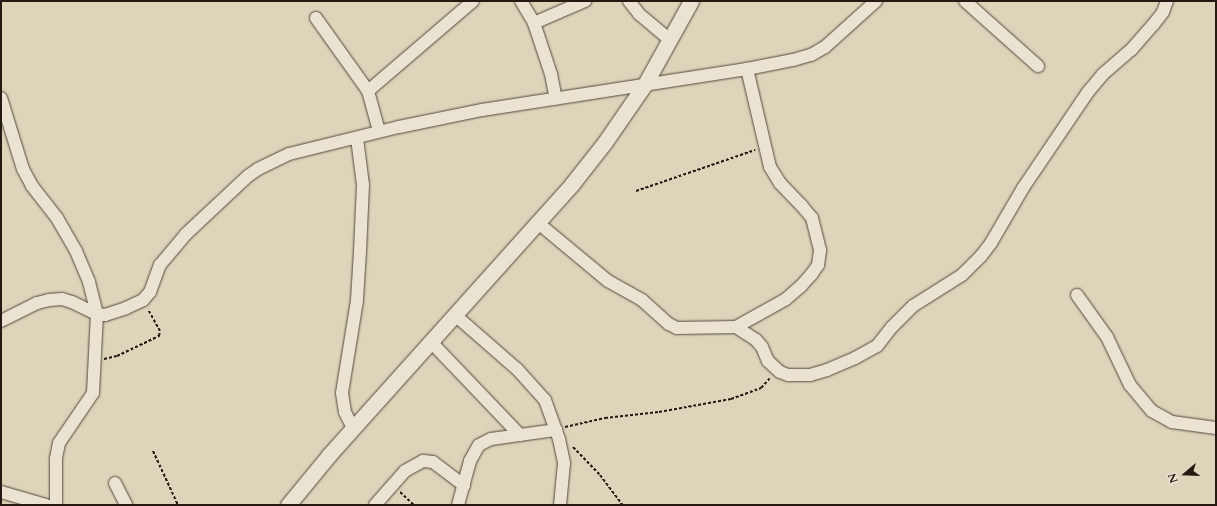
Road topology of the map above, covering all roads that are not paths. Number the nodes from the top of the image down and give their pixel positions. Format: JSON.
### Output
{"nodes":[{"id":1,"x":473,"y":1,"type":"edge"},
{"id":2,"x":521,"y":1,"type":"edge"},
{"id":3,"x":585,"y":1,"type":"edge"},
{"id":4,"x":629,"y":1,"type":"edge"},
{"id":5,"x":691,"y":1,"type":"edge"},
{"id":6,"x":876,"y":1,"type":"edge"},
{"id":7,"x":965,"y":1,"type":"edge"},
{"id":8,"x":1167,"y":1,"type":"edge"},
{"id":9,"x":316,"y":18,"type":"dead end"},
{"id":10,"x":534,"y":23,"type":"junction"},
{"id":11,"x":670,"y":40,"type":"junction"},
{"id":12,"x":1038,"y":66,"type":"dead end"},
{"id":13,"x":748,"y":69,"type":"junction"},
{"id":14,"x":645,"y":84,"type":"junction"},
{"id":15,"x":368,"y":91,"type":"junction"},
{"id":16,"x":1,"y":98,"type":"edge"},
{"id":17,"x":556,"y":99,"type":"junction"},
{"id":18,"x":380,"y":131,"type":"junction"},
{"id":19,"x":357,"y":138,"type":"junction"},
{"id":20,"x":537,"y":222,"type":"junction"},
{"id":21,"x":1077,"y":295,"type":"dead end"},
{"id":22,"x":97,"y":314,"type":"junction"},
{"id":23,"x":455,"y":315,"type":"junction"},
{"id":24,"x":1,"y":321,"type":"edge"},
{"id":25,"x":736,"y":327,"type":"junction"},
{"id":26,"x":431,"y":342,"type":"junction"},
{"id":27,"x":354,"y":428,"type":"junction"},
{"id":28,"x":1216,"y":428,"type":"edge"},
{"id":29,"x":557,"y":434,"type":"junction"},
{"id":30,"x":520,"y":435,"type":"junction"},
{"id":31,"x":115,"y":483,"type":"dead end"},
{"id":32,"x":464,"y":485,"type":"junction"},
{"id":33,"x":1,"y":492,"type":"edge"},
{"id":34,"x":46,"y":505,"type":"edge"},
{"id":35,"x":56,"y":505,"type":"edge"},
{"id":36,"x":126,"y":505,"type":"edge"},
{"id":37,"x":288,"y":505,"type":"edge"},
{"id":38,"x":375,"y":505,"type":"edge"},
{"id":39,"x":458,"y":505,"type":"edge"},
{"id":40,"x":560,"y":505,"type":"edge"}],
"edges":[{"from":1,"to":15,"type":"street"},
{"from":2,"to":10,"type":"street"},
{"from":3,"to":10,"type":"street"},
{"from":4,"to":11,"type":"street"},
{"from":5,"to":11,"type":"street"},
{"from":6,"to":13,"type":"street"},
{"from":7,"to":12,"type":"street"},
{"from":8,"to":25,"type":"street"},
{"from":9,"to":15,"type":"street"},
{"from":10,"to":17,"type":"street"},
{"from":11,"to":14,"type":"street"},
{"from":13,"to":14,"type":"street"},
{"from":13,"to":25,"type":"street"},
{"from":14,"to":17,"type":"street"},
{"from":14,"to":20,"type":"street"},
{"from":15,"to":18,"type":"street"},
{"from":16,"to":22,"type":"street"},
{"from":17,"to":18,"type":"street"},
{"from":18,"to":19,"type":"street"},
{"from":19,"to":22,"type":"street"},
{"from":19,"to":27,"type":"street"},
{"from":20,"to":23,"type":"street"},
{"from":20,"to":25,"type":"street"},
{"from":21,"to":28,"type":"street"},
{"from":22,"to":24,"type":"street"},
{"from":22,"to":35,"type":"street"},
{"from":23,"to":26,"type":"street"},
{"from":23,"to":29,"type":"street"},
{"from":26,"to":27,"type":"street"},
{"from":26,"to":30,"type":"street"},
{"from":27,"to":37,"type":"street"},
{"from":29,"to":30,"type":"street"},
{"from":29,"to":40,"type":"street"},
{"from":30,"to":32,"type":"street"},
{"from":31,"to":36,"type":"street"},
{"from":32,"to":38,"type":"street"},
{"from":32,"to":39,"type":"street"},
{"from":33,"to":34,"type":"street"}]}
